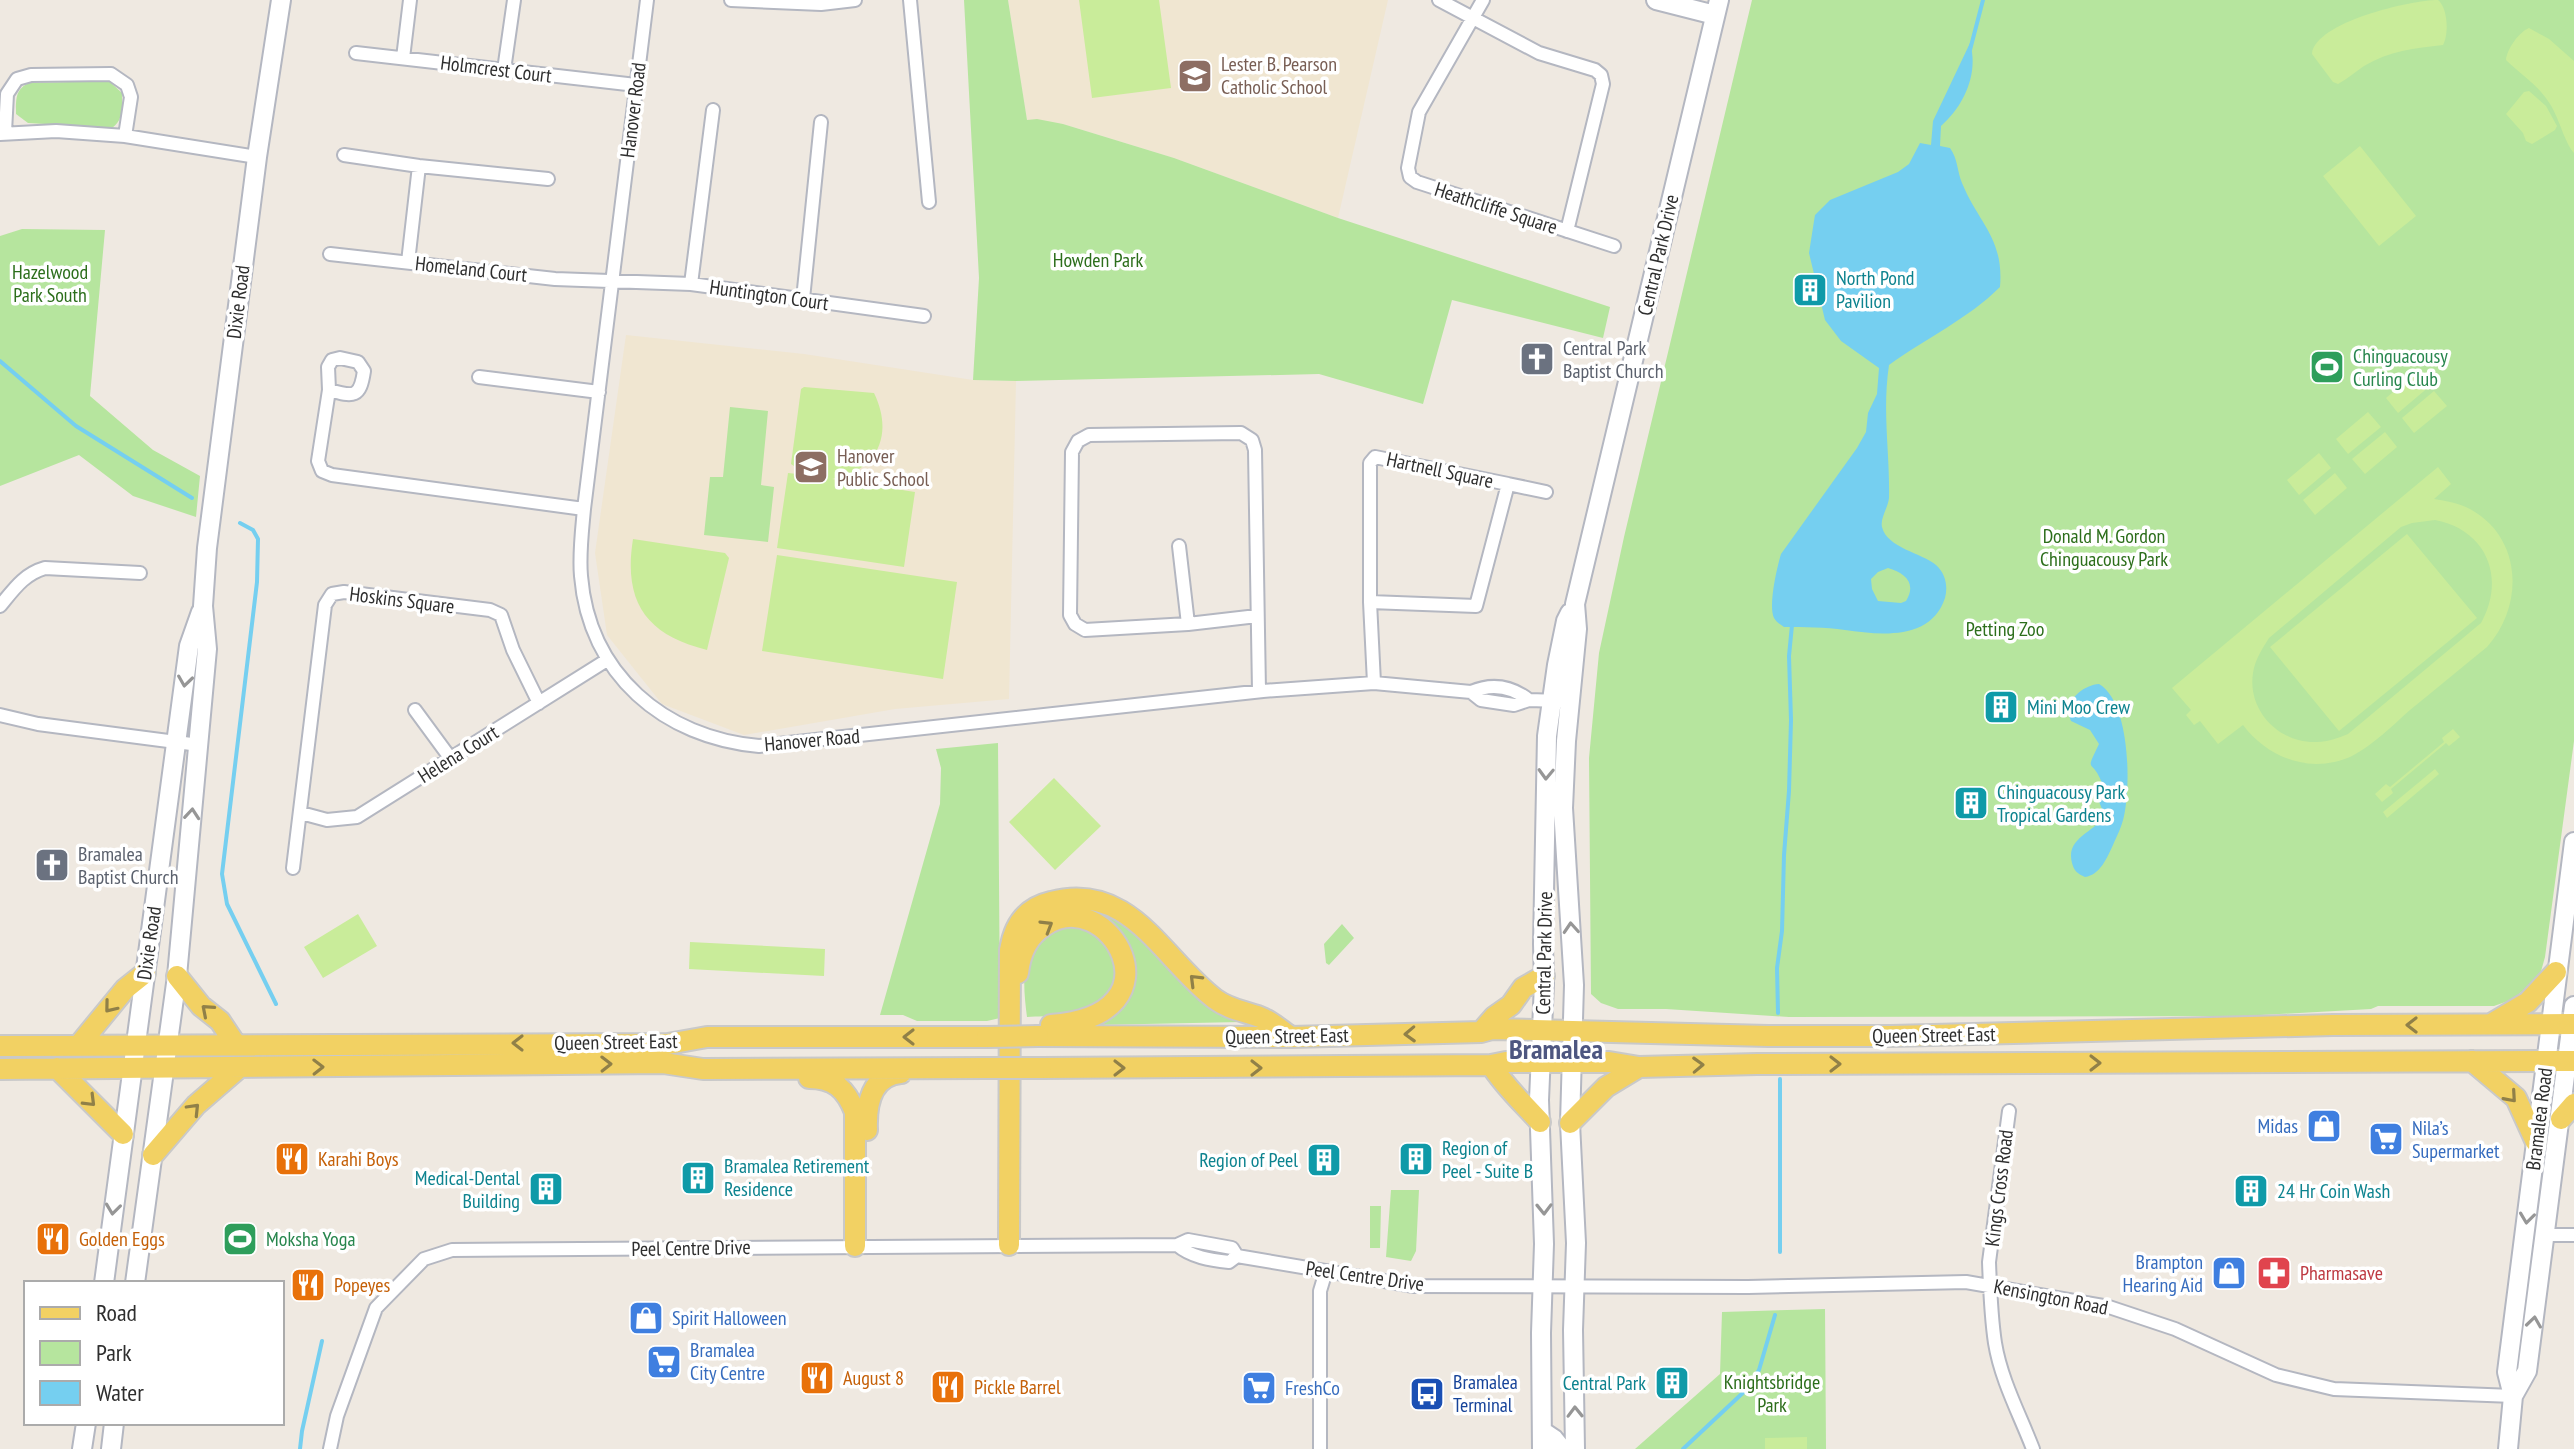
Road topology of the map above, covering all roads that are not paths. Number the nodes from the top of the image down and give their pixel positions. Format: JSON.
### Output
{"nodes":[{"id":1,"x":281,"y":0,"type":"edge"},
{"id":2,"x":410,"y":0,"type":"edge"},
{"id":3,"x":514,"y":0,"type":"edge"},
{"id":4,"x":647,"y":0,"type":"edge"},
{"id":5,"x":731,"y":0,"type":"edge"},
{"id":6,"x":855,"y":0,"type":"edge"},
{"id":7,"x":910,"y":0,"type":"edge"},
{"id":8,"x":1439,"y":0,"type":"edge"},
{"id":9,"x":1483,"y":0,"type":"edge"},
{"id":10,"x":1656,"y":0,"type":"edge"},
{"id":11,"x":1717,"y":8,"type":"edge"},
{"id":12,"x":1472,"y":18,"type":"junction"},
{"id":13,"x":356,"y":53,"type":"dead end"},
{"id":14,"x":403,"y":58,"type":"junction"},
{"id":15,"x":504,"y":70,"type":"junction"},
{"id":16,"x":636,"y":85,"type":"junction"},
{"id":17,"x":713,"y":110,"type":"dead end"},
{"id":18,"x":821,"y":122,"type":"dead end"},
{"id":19,"x":3,"y":133,"type":"edge"},
{"id":20,"x":125,"y":136,"type":"junction"},
{"id":21,"x":344,"y":155,"type":"dead end"},
{"id":22,"x":257,"y":157,"type":"junction"},
{"id":23,"x":419,"y":166,"type":"junction"},
{"id":24,"x":548,"y":179,"type":"dead end"},
{"id":25,"x":929,"y":202,"type":"dead end"},
{"id":26,"x":1567,"y":231,"type":"junction"},
{"id":27,"x":1614,"y":246,"type":"dead end"},
{"id":28,"x":330,"y":254,"type":"dead end"},
{"id":29,"x":408,"y":262,"type":"junction"},
{"id":30,"x":613,"y":281,"type":"junction"},
{"id":31,"x":691,"y":284,"type":"junction"},
{"id":32,"x":803,"y":299,"type":"junction"},
{"id":33,"x":924,"y":316,"type":"dead end"},
{"id":34,"x":479,"y":377,"type":"dead end"},
{"id":35,"x":329,"y":390,"type":"dead end"},
{"id":36,"x":599,"y":392,"type":"junction"},
{"id":37,"x":1508,"y":484,"type":"junction"},
{"id":38,"x":1546,"y":492,"type":"dead end"},
{"id":39,"x":584,"y":509,"type":"junction"},
{"id":40,"x":1179,"y":546,"type":"dead end"},
{"id":41,"x":140,"y":573,"type":"dead end"},
{"id":42,"x":1370,"y":602,"type":"junction"},
{"id":43,"x":0,"y":606,"type":"edge"},
{"id":44,"x":203,"y":606,"type":"junction"},
{"id":45,"x":1257,"y":616,"type":"junction"},
{"id":46,"x":1188,"y":624,"type":"junction"},
{"id":47,"x":607,"y":660,"type":"junction"},
{"id":48,"x":1374,"y":683,"type":"junction"},
{"id":49,"x":1259,"y":691,"type":"junction"},
{"id":50,"x":1560,"y":702,"type":"junction"},
{"id":51,"x":539,"y":703,"type":"junction"},
{"id":52,"x":415,"y":710,"type":"dead end"},
{"id":53,"x":0,"y":715,"type":"edge"},
{"id":54,"x":177,"y":742,"type":"junction"},
{"id":55,"x":199,"y":745,"type":"junction"},
{"id":56,"x":451,"y":759,"type":"junction"},
{"id":57,"x":301,"y":813,"type":"junction"},
{"id":58,"x":2574,"y":842,"type":"edge"},
{"id":59,"x":293,"y":868,"type":"dead end"},
{"id":60,"x":2556,"y":972,"type":"junction"},
{"id":61,"x":145,"y":973,"type":"junction"},
{"id":62,"x":177,"y":976,"type":"junction"},
{"id":63,"x":1544,"y":976,"type":"junction"},
{"id":64,"x":2573,"y":1018,"type":"edge"},
{"id":65,"x":2550,"y":1024,"type":"junction"},
{"id":66,"x":2490,"y":1025,"type":"junction"},
{"id":67,"x":1542,"y":1030,"type":"junction"},
{"id":68,"x":1573,"y":1030,"type":"junction"},
{"id":69,"x":1481,"y":1032,"type":"junction"},
{"id":70,"x":1038,"y":1036,"type":"junction"},
{"id":71,"x":1291,"y":1037,"type":"junction"},
{"id":72,"x":79,"y":1045,"type":"junction"},
{"id":73,"x":135,"y":1045,"type":"junction"},
{"id":74,"x":168,"y":1045,"type":"junction"},
{"id":75,"x":236,"y":1045,"type":"junction"},
{"id":76,"x":0,"y":1046,"type":"edge"},
{"id":77,"x":2472,"y":1061,"type":"junction"},
{"id":78,"x":2546,"y":1061,"type":"junction"},
{"id":79,"x":2571,"y":1061,"type":"edge"},
{"id":80,"x":1541,"y":1062,"type":"junction"},
{"id":81,"x":1572,"y":1062,"type":"junction"},
{"id":82,"x":1491,"y":1065,"type":"junction"},
{"id":83,"x":240,"y":1067,"type":"junction"},
{"id":84,"x":1639,"y":1067,"type":"junction"},
{"id":85,"x":57,"y":1068,"type":"junction"},
{"id":86,"x":132,"y":1068,"type":"junction"},
{"id":87,"x":165,"y":1068,"type":"junction"},
{"id":88,"x":956,"y":1068,"type":"junction"},
{"id":89,"x":0,"y":1069,"type":"edge"},
{"id":90,"x":703,"y":1069,"type":"junction"},
{"id":91,"x":2009,"y":1111,"type":"dead end"},
{"id":92,"x":2567,"y":1112,"type":"edge"},
{"id":93,"x":1540,"y":1122,"type":"junction"},
{"id":94,"x":1570,"y":1123,"type":"junction"},
{"id":95,"x":123,"y":1134,"type":"junction"},
{"id":96,"x":2536,"y":1142,"type":"junction"},
{"id":97,"x":153,"y":1155,"type":"junction"},
{"id":98,"x":2546,"y":1235,"type":"junction"},
{"id":99,"x":2574,"y":1235,"type":"edge"},
{"id":100,"x":1014,"y":1245,"type":"junction"},
{"id":101,"x":861,"y":1246,"type":"junction"},
{"id":102,"x":1326,"y":1271,"type":"junction"},
{"id":103,"x":104,"y":1281,"type":"edge"},
{"id":104,"x":135,"y":1281,"type":"edge"},
{"id":105,"x":1990,"y":1285,"type":"junction"},
{"id":106,"x":1543,"y":1286,"type":"junction"},
{"id":107,"x":1574,"y":1286,"type":"junction"},
{"id":108,"x":2513,"y":1396,"type":"junction"},
{"id":109,"x":86,"y":1425,"type":"edge"},
{"id":110,"x":114,"y":1425,"type":"edge"},
{"id":111,"x":1542,"y":1440,"type":"edge"},
{"id":112,"x":82,"y":1449,"type":"edge"},
{"id":113,"x":111,"y":1449,"type":"edge"},
{"id":114,"x":330,"y":1449,"type":"edge"},
{"id":115,"x":1320,"y":1449,"type":"edge"},
{"id":116,"x":1562,"y":1449,"type":"edge"},
{"id":117,"x":1575,"y":1449,"type":"edge"},
{"id":118,"x":2033,"y":1449,"type":"edge"},
{"id":119,"x":2508,"y":1449,"type":"edge"}],
"edges":[{"from":1,"to":22,"type":"main road","name":"Dixie Road"},
{"from":2,"to":14,"type":"street"},
{"from":3,"to":15,"type":"street"},
{"from":4,"to":16,"type":"street","name":"Hanover Road"},
{"from":5,"to":6,"type":"street"},
{"from":7,"to":25,"type":"street"},
{"from":8,"to":12,"type":"street","name":"Heathcliffe Square"},
{"from":9,"to":12,"type":"street","name":"Heathcliffe Square"},
{"from":10,"to":11,"type":"main road"},
{"from":11,"to":50,"type":"main road","name":"Central Park Drive"},
{"from":12,"to":26,"type":"street","name":"Heathcliffe Square"},
{"from":12,"to":26,"type":"street","name":"Heathcliffe Square"},
{"from":13,"to":14,"type":"street","name":"Holmcrest Court"},
{"from":14,"to":15,"type":"street","name":"Holmcrest Court"},
{"from":15,"to":16,"type":"street","name":"Holmcrest Court"},
{"from":16,"to":30,"type":"street","name":"Hanover Road"},
{"from":17,"to":31,"type":"street"},
{"from":18,"to":32,"type":"street"},
{"from":19,"to":20,"type":"street"},
{"from":19,"to":20,"type":"street"},
{"from":20,"to":22,"type":"street"},
{"from":21,"to":23,"type":"street"},
{"from":22,"to":44,"type":"main road","name":"Dixie Road"},
{"from":23,"to":24,"type":"street"},
{"from":23,"to":29,"type":"street"},
{"from":26,"to":27,"type":"street","name":"Heathcliffe Square"},
{"from":28,"to":29,"type":"street","name":"Homeland Court"},
{"from":29,"to":30,"type":"street","name":"Homeland Court"},
{"from":30,"to":31,"type":"street","name":"Huntington Court"},
{"from":30,"to":36,"type":"street","name":"Hanover Road"},
{"from":31,"to":32,"type":"street","name":"Huntington Court"},
{"from":32,"to":33,"type":"street","name":"Huntington Court"},
{"from":34,"to":36,"type":"street"},
{"from":35,"to":39,"type":"street"},
{"from":36,"to":39,"type":"street","name":"Hanover Road"},
{"from":37,"to":38,"type":"street","name":"Hartnell Square"},
{"from":37,"to":42,"type":"street","name":"Hartnell Square"},
{"from":37,"to":42,"type":"street","name":"Hartnell Square"},
{"from":39,"to":47,"type":"street","name":"Hanover Road"},
{"from":40,"to":46,"type":"street"},
{"from":41,"to":43,"type":"street"},
{"from":42,"to":48,"type":"street","name":"Hartnell Square"},
{"from":44,"to":54,"type":"main road","name":"Dixie Road","one_way":true},
{"from":44,"to":55,"type":"main road","name":"Dixie Road"},
{"from":45,"to":46,"type":"street"},
{"from":45,"to":46,"type":"street"},
{"from":45,"to":49,"type":"street"},
{"from":47,"to":49,"type":"street","name":"Hanover Road"},
{"from":47,"to":51,"type":"street","name":"Helena Court"},
{"from":48,"to":49,"type":"street","name":"Hanover Road"},
{"from":48,"to":50,"type":"street","name":"Hanover Road"},
{"from":50,"to":63,"type":"main road","name":"Central Park Drive","one_way":true},
{"from":68,"to":50,"type":"main road","name":"Central Park Drive","one_way":true},
{"from":51,"to":56,"type":"street","name":"Helena Court"},
{"from":51,"to":57,"type":"street","name":"Hoskins Square"},
{"from":52,"to":56,"type":"street"},
{"from":53,"to":54,"type":"street"},
{"from":54,"to":55,"type":"street"},
{"from":54,"to":61,"type":"main road","name":"Dixie Road"},
{"from":62,"to":55,"type":"main road","name":"Dixie Road","one_way":true},
{"from":56,"to":57,"type":"street","name":"Helena Court"},
{"from":57,"to":59,"type":"street"},
{"from":58,"to":60,"type":"main road","name":"Bramalea Road"},
{"from":60,"to":65,"type":"main road","name":"Bramalea Road"},
{"from":60,"to":66,"type":"main road"},
{"from":61,"to":72,"type":"main road","one_way":true},
{"from":61,"to":73,"type":"main road","name":"Dixie Road"},
{"from":62,"to":74,"type":"main road","name":"Dixie Road"},
{"from":75,"to":62,"type":"main road","one_way":true},
{"from":63,"to":67,"type":"main road","name":"Central Park Drive"},
{"from":63,"to":69,"type":"main road"},
{"from":64,"to":65,"type":"main road","name":"Queen Street East"},
{"from":64,"to":79,"type":"main road","name":"Bramalea Road"},
{"from":65,"to":66,"type":"main road","name":"Queen Street East"},
{"from":65,"to":78,"type":"main road","name":"Bramalea Road"},
{"from":66,"to":68,"type":"main road","name":"Queen Street East","one_way":true},
{"from":67,"to":68,"type":"main road","name":"Queen Street East"},
{"from":67,"to":69,"type":"main road","name":"Queen Street East"},
{"from":67,"to":80,"type":"main road","name":"Central Park Drive"},
{"from":68,"to":81,"type":"main road","name":"Central Park Drive"},
{"from":69,"to":71,"type":"main road","name":"Queen Street East","one_way":true},
{"from":70,"to":71,"type":"main road","name":"Queen Street East"},
{"from":70,"to":75,"type":"main road","name":"Queen Street East","one_way":true,"bridge":true},
{"from":100,"to":70,"type":"main road","one_way":true},
{"from":71,"to":100,"type":"main road","one_way":true},
{"from":72,"to":73,"type":"main road","name":"Queen Street East"},
{"from":72,"to":76,"type":"main road","name":"Queen Street East"},
{"from":73,"to":74,"type":"main road","name":"Queen Street East"},
{"from":73,"to":86,"type":"main road","name":"Dixie Road"},
{"from":74,"to":75,"type":"main road","name":"Queen Street East"},
{"from":74,"to":87,"type":"main road","name":"Dixie Road"},
{"from":77,"to":78,"type":"main road","name":"Queen Street East"},
{"from":84,"to":77,"type":"main road","name":"Queen Street East","one_way":true},
{"from":77,"to":96,"type":"main road","one_way":true},
{"from":78,"to":79,"type":"main road","name":"Queen Street East"},
{"from":78,"to":96,"type":"main road","name":"Bramalea Road"},
{"from":79,"to":92,"type":"main road","name":"Bramalea Road"},
{"from":80,"to":81,"type":"main road","name":"Queen Street East"},
{"from":80,"to":82,"type":"main road","name":"Queen Street East"},
{"from":80,"to":93,"type":"main road","name":"Central Park Drive"},
{"from":81,"to":84,"type":"main road","name":"Queen Street East"},
{"from":81,"to":94,"type":"main road","name":"Central Park Drive"},
{"from":88,"to":82,"type":"main road","name":"Queen Street East","one_way":true,"bridge":true},
{"from":82,"to":93,"type":"main road"},
{"from":83,"to":87,"type":"main road","name":"Queen Street East"},
{"from":83,"to":90,"type":"main road","name":"Queen Street East","one_way":true},
{"from":97,"to":83,"type":"main road","one_way":true},
{"from":84,"to":94,"type":"main road"},
{"from":85,"to":86,"type":"main road","name":"Queen Street East"},
{"from":85,"to":89,"type":"main road","name":"Queen Street East"},
{"from":85,"to":95,"type":"main road","one_way":true},
{"from":86,"to":87,"type":"main road","name":"Queen Street East"},
{"from":86,"to":95,"type":"main road","name":"Dixie Road"},
{"from":87,"to":97,"type":"main road","name":"Dixie Road"},
{"from":88,"to":90,"type":"main road","name":"Queen Street East"},
{"from":88,"to":101,"type":"main road"},
{"from":90,"to":101,"type":"main road"},
{"from":91,"to":105,"type":"street","name":"Kings Cross Road"},
{"from":92,"to":98,"type":"main road","name":"Bramalea Road"},
{"from":93,"to":106,"type":"main road","name":"Central Park Drive","one_way":true},
{"from":94,"to":107,"type":"main road","name":"Central Park Drive"},
{"from":95,"to":103,"type":"main road","name":"Dixie Road","one_way":true},
{"from":96,"to":108,"type":"main road","name":"Bramalea Road","one_way":true},
{"from":97,"to":104,"type":"main road","name":"Dixie Road"},
{"from":98,"to":99,"type":"street"},
{"from":108,"to":98,"type":"main road","name":"Bramalea Road","one_way":true},
{"from":100,"to":101,"type":"street","name":"Peel Centre Drive"},
{"from":100,"to":102,"type":"street","name":"Peel Centre Drive"},
{"from":101,"to":114,"type":"street","name":"Peel Centre Drive"},
{"from":102,"to":106,"type":"street","name":"Peel Centre Drive"},
{"from":102,"to":115,"type":"street"},
{"from":105,"to":107,"type":"street","name":"Kensington Road"},
{"from":105,"to":108,"type":"street","name":"Kensington Road"},
{"from":105,"to":118,"type":"street","name":"Kings Cross Road"},
{"from":106,"to":107,"type":"street","name":"Peel Centre Drive"},
{"from":106,"to":111,"type":"main road","name":"Central Park Drive"},
{"from":117,"to":107,"type":"main road","name":"Central Park Drive","one_way":true},
{"from":108,"to":119,"type":"main road","name":"Bramalea Road"},
{"from":109,"to":112,"type":"main road"},
{"from":110,"to":113,"type":"main road"},
{"from":111,"to":116,"type":"main road"}]}
